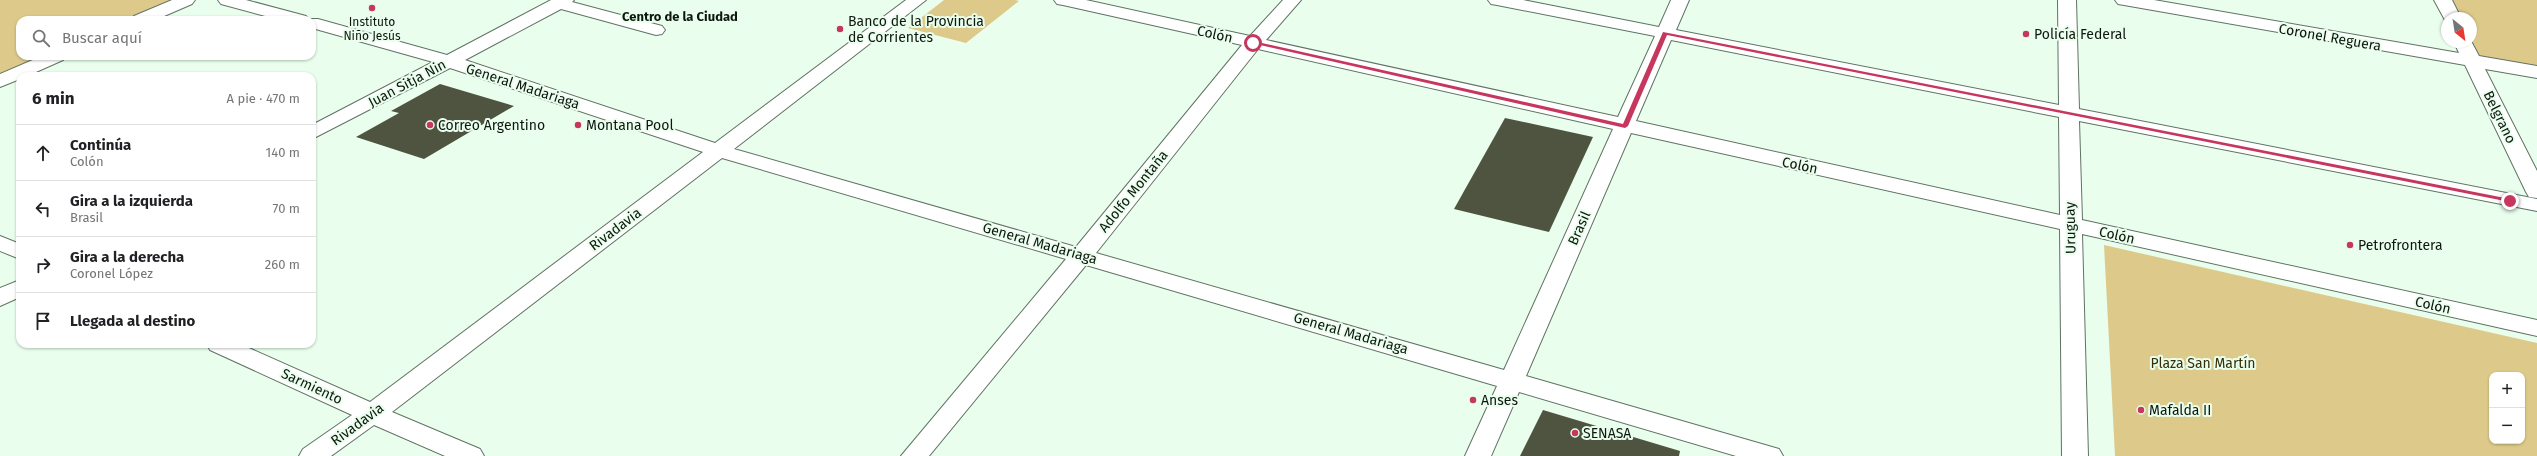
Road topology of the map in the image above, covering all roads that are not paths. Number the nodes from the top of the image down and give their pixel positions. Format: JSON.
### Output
{"nodes":[{"id":1,"x":186,"y":0,"type":"edge"},
{"id":2,"x":227,"y":0,"type":"edge"},
{"id":3,"x":917,"y":0,"type":"edge"},
{"id":4,"x":1064,"y":0,"type":"edge"},
{"id":5,"x":1292,"y":0,"type":"edge"},
{"id":6,"x":1497,"y":0,"type":"edge"},
{"id":7,"x":1680,"y":0,"type":"edge"},
{"id":8,"x":2067,"y":0,"type":"edge"},
{"id":9,"x":2124,"y":0,"type":"edge"},
{"id":10,"x":2443,"y":0,"type":"edge"},
{"id":11,"x":562,"y":2,"type":"edge"},
{"id":12,"x":2449,"y":12,"type":"edge"},
{"id":13,"x":149,"y":16,"type":"edge"},
{"id":14,"x":285,"y":16,"type":"edge"},
{"id":15,"x":316,"y":24,"type":"edge"},
{"id":16,"x":656,"y":30,"type":"dead end"},
{"id":17,"x":1665,"y":33,"type":"junction"},
{"id":18,"x":1253,"y":43,"type":"junction"},
{"id":19,"x":2466,"y":48,"type":"edge"},
{"id":20,"x":48,"y":60,"type":"edge"},
{"id":21,"x":449,"y":61,"type":"junction"},
{"id":22,"x":2473,"y":61,"type":"junction"},
{"id":23,"x":21,"y":72,"type":"edge"},
{"id":24,"x":2537,"y":72,"type":"edge"},
{"id":25,"x":16,"y":74,"type":"edge"},
{"id":26,"x":0,"y":81,"type":"edge"},
{"id":27,"x":2071,"y":114,"type":"junction"},
{"id":28,"x":1625,"y":126,"type":"junction"},
{"id":29,"x":316,"y":131,"type":"edge"},
{"id":30,"x":719,"y":151,"type":"junction"},
{"id":31,"x":2537,"y":192,"type":"edge"},
{"id":32,"x":2537,"y":205,"type":"edge"},
{"id":33,"x":2069,"y":224,"type":"junction"},
{"id":34,"x":0,"y":243,"type":"edge"},
{"id":35,"x":16,"y":250,"type":"edge"},
{"id":36,"x":1082,"y":255,"type":"junction"},
{"id":37,"x":16,"y":289,"type":"edge"},
{"id":38,"x":0,"y":298,"type":"edge"},
{"id":39,"x":2537,"y":328,"type":"edge"},
{"id":40,"x":229,"y":348,"type":"edge"},
{"id":41,"x":1511,"y":380,"type":"junction"},
{"id":42,"x":372,"y":414,"type":"junction"},
{"id":43,"x":312,"y":456,"type":"edge"},
{"id":44,"x":471,"y":456,"type":"edge"},
{"id":45,"x":914,"y":456,"type":"edge"},
{"id":46,"x":1478,"y":456,"type":"edge"},
{"id":47,"x":1770,"y":456,"type":"edge"},
{"id":48,"x":2075,"y":456,"type":"edge"}],
"edges":[{"from":1,"to":13,"type":"street"},
{"from":2,"to":14,"type":"street"},
{"from":3,"to":30,"type":"street","name":"Rivadavia"},
{"from":4,"to":18,"type":"street","name":"Colón"},
{"from":5,"to":18,"type":"street","name":"Adolfo Montaña"},
{"from":6,"to":17,"type":"street"},
{"from":7,"to":17,"type":"street","name":"Brasil"},
{"from":8,"to":27,"type":"street","name":"Uruguay"},
{"from":9,"to":22,"type":"street","name":"Coronel Reguera"},
{"from":10,"to":12,"type":"street"},
{"from":11,"to":16,"type":"street"},
{"from":11,"to":21,"type":"street","name":"Juan Sitja Nin"},
{"from":15,"to":21,"type":"street","name":"General Madariaga"},
{"from":17,"to":27,"type":"street"},
{"from":17,"to":28,"type":"street","name":"Brasil"},
{"from":18,"to":28,"type":"street","name":"Colón"},
{"from":18,"to":36,"type":"street","name":"Adolfo Montaña"},
{"from":19,"to":22,"type":"street","name":"Belgrano"},
{"from":20,"to":23,"type":"street"},
{"from":21,"to":29,"type":"street","name":"Juan Sitja Nin"},
{"from":21,"to":30,"type":"street","name":"General Madariaga"},
{"from":22,"to":24,"type":"street","name":"Coronel Reguera"},
{"from":22,"to":31,"type":"street","name":"Belgrano"},
{"from":25,"to":26,"type":"street"},
{"from":27,"to":32,"type":"street"},
{"from":27,"to":33,"type":"street","name":"Uruguay"},
{"from":28,"to":33,"type":"street","name":"Colón"},
{"from":28,"to":41,"type":"street","name":"Brasil"},
{"from":30,"to":36,"type":"street","name":"General Madariaga"},
{"from":30,"to":42,"type":"street","name":"Rivadavia"},
{"from":33,"to":39,"type":"street","name":"Colón"},
{"from":33,"to":48,"type":"street","name":"Uruguay"},
{"from":34,"to":35,"type":"street"},
{"from":36,"to":41,"type":"street","name":"General Madariaga"},
{"from":36,"to":45,"type":"street","name":"Adolfo Montaña"},
{"from":37,"to":38,"type":"street"},
{"from":40,"to":42,"type":"street","name":"Sarmiento"},
{"from":41,"to":46,"type":"street","name":"Brasil"},
{"from":41,"to":47,"type":"street","name":"General Madariaga"},
{"from":42,"to":43,"type":"street","name":"Rivadavia"},
{"from":42,"to":44,"type":"street","name":"Sarmiento"}]}
